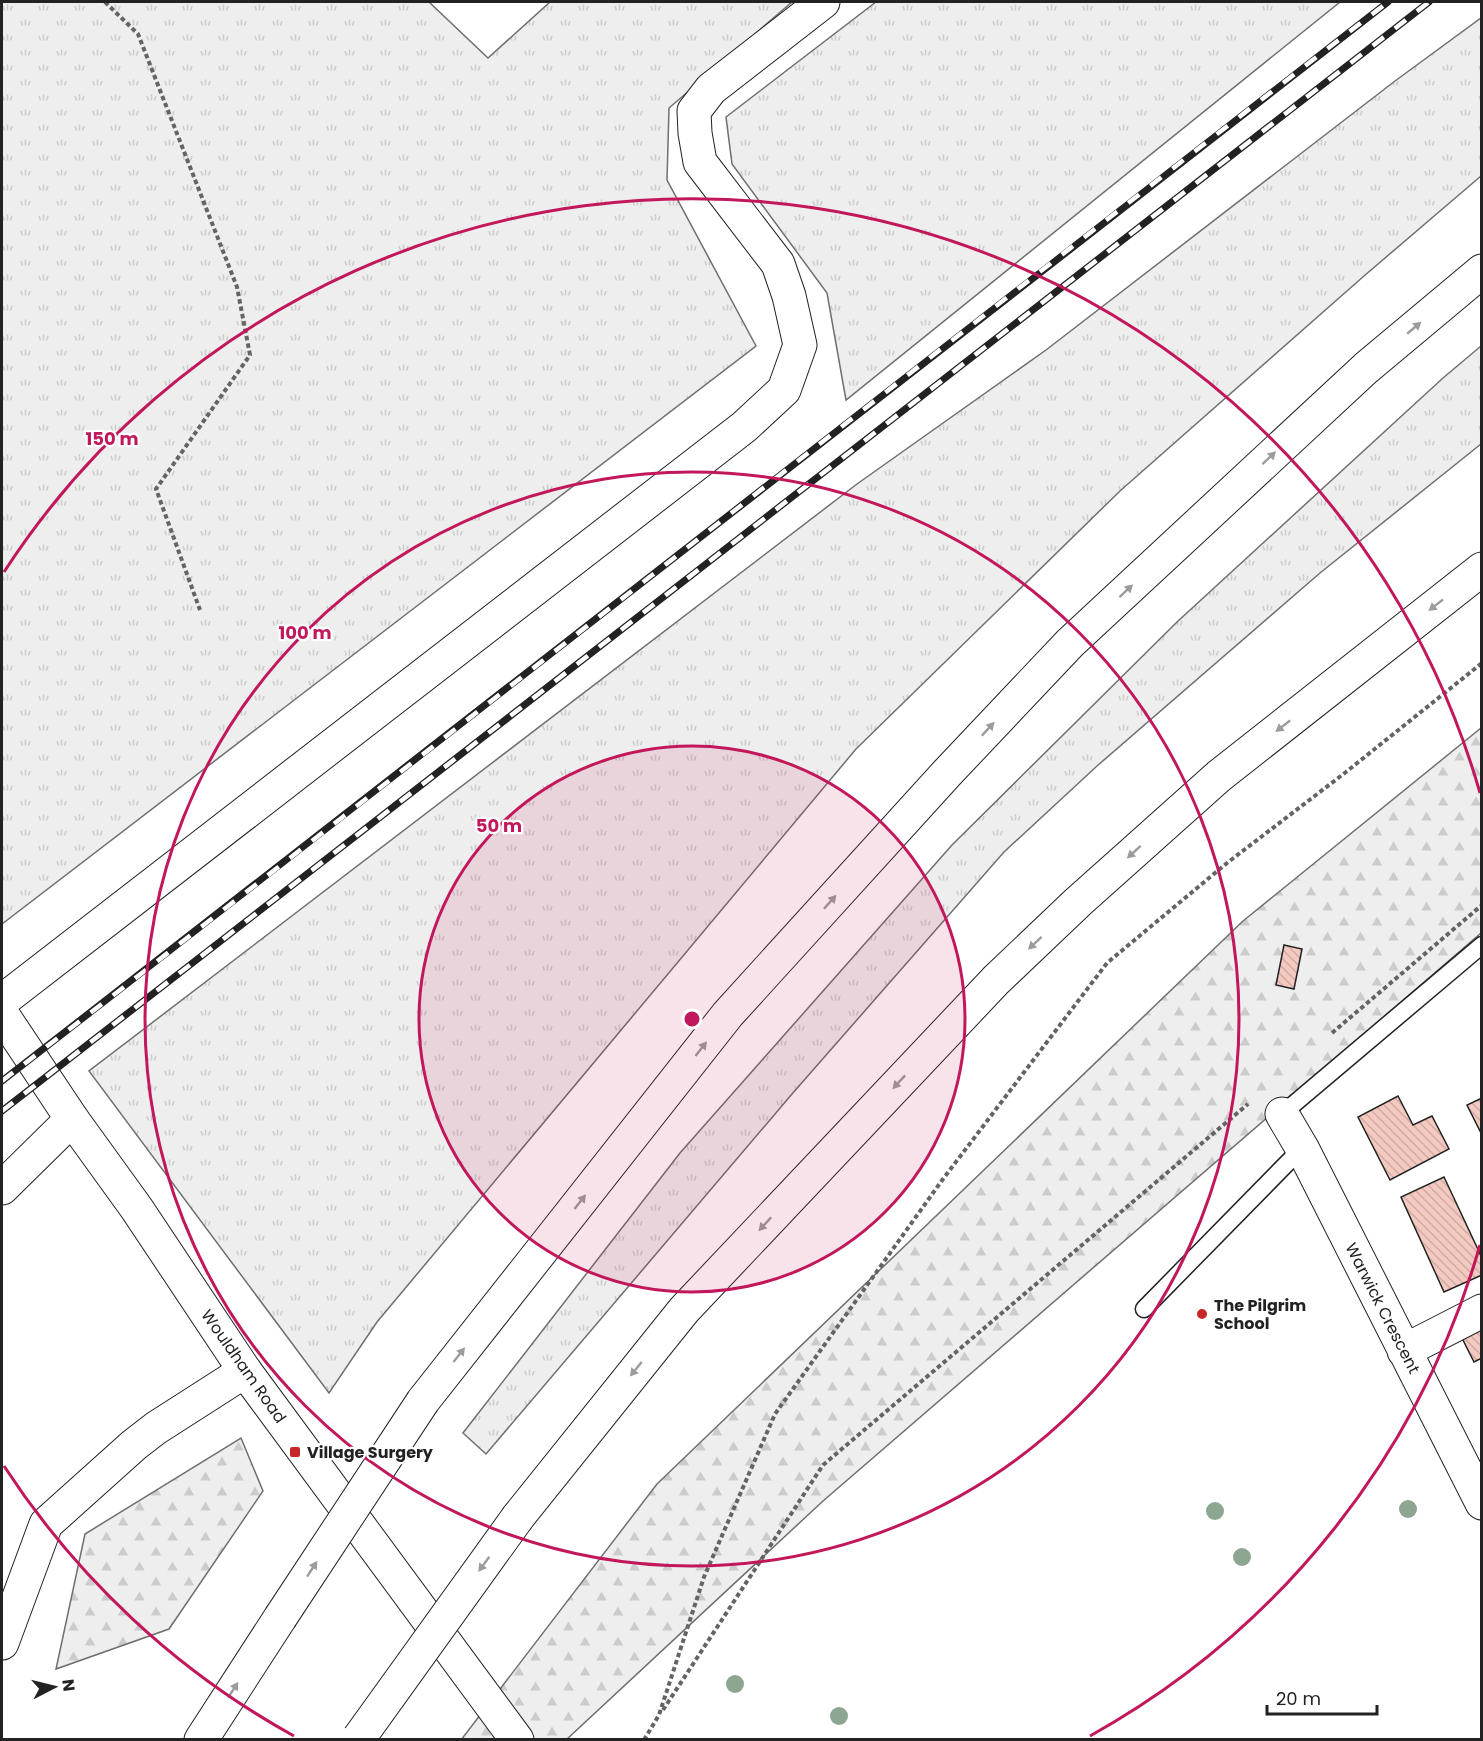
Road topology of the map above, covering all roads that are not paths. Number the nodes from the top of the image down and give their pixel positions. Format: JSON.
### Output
{"nodes":[{"id":1,"x":823,"y":2,"type":"edge"},
{"id":2,"x":1482,"y":271,"type":"edge"},
{"id":3,"x":1482,"y":569,"type":"edge"},
{"id":4,"x":1482,"y":945,"type":"edge"},
{"id":5,"x":2,"y":1001,"type":"edge"},
{"id":6,"x":2,"y":1014,"type":"edge"},
{"id":7,"x":1269,"y":1106,"type":"joint"},
{"id":8,"x":72,"y":1119,"type":"junction"},
{"id":9,"x":1302,"y":1148,"type":"junction"},
{"id":10,"x":2,"y":1188,"type":"edge"},
{"id":11,"x":1144,"y":1309,"type":"dead end"},
{"id":12,"x":1482,"y":1311,"type":"edge"},
{"id":13,"x":1404,"y":1351,"type":"junction"},
{"id":14,"x":245,"y":1371,"type":"junction"},
{"id":15,"x":1482,"y":1503,"type":"edge"},
{"id":16,"x":2,"y":1643,"type":"edge"},
{"id":17,"x":359,"y":1739,"type":"edge"},
{"id":18,"x":201,"y":1740,"type":"edge"},
{"id":19,"x":517,"y":1740,"type":"edge"}],
"edges":[{"from":1,"to":5,"type":"main road"},
{"from":18,"to":2,"type":"main road","one_way":true,"bridge":true},
{"from":3,"to":17,"type":"main road","one_way":true,"bridge":true},
{"from":4,"to":7,"type":"lane"},
{"from":6,"to":8,"type":"main road","name":"Wouldham Road"},
{"from":7,"to":9,"type":"main road","name":"Warwick Crescent"},
{"from":8,"to":10,"type":"main road"},
{"from":8,"to":14,"type":"main road","name":"Wouldham Road"},
{"from":9,"to":11,"type":"lane"},
{"from":9,"to":13,"type":"main road","name":"Warwick Crescent"},
{"from":12,"to":13,"type":"main road"},
{"from":13,"to":15,"type":"main road","name":"Warwick Crescent"},
{"from":14,"to":16,"type":"main road"},
{"from":14,"to":19,"type":"main road","name":"Wouldham Road"}]}
